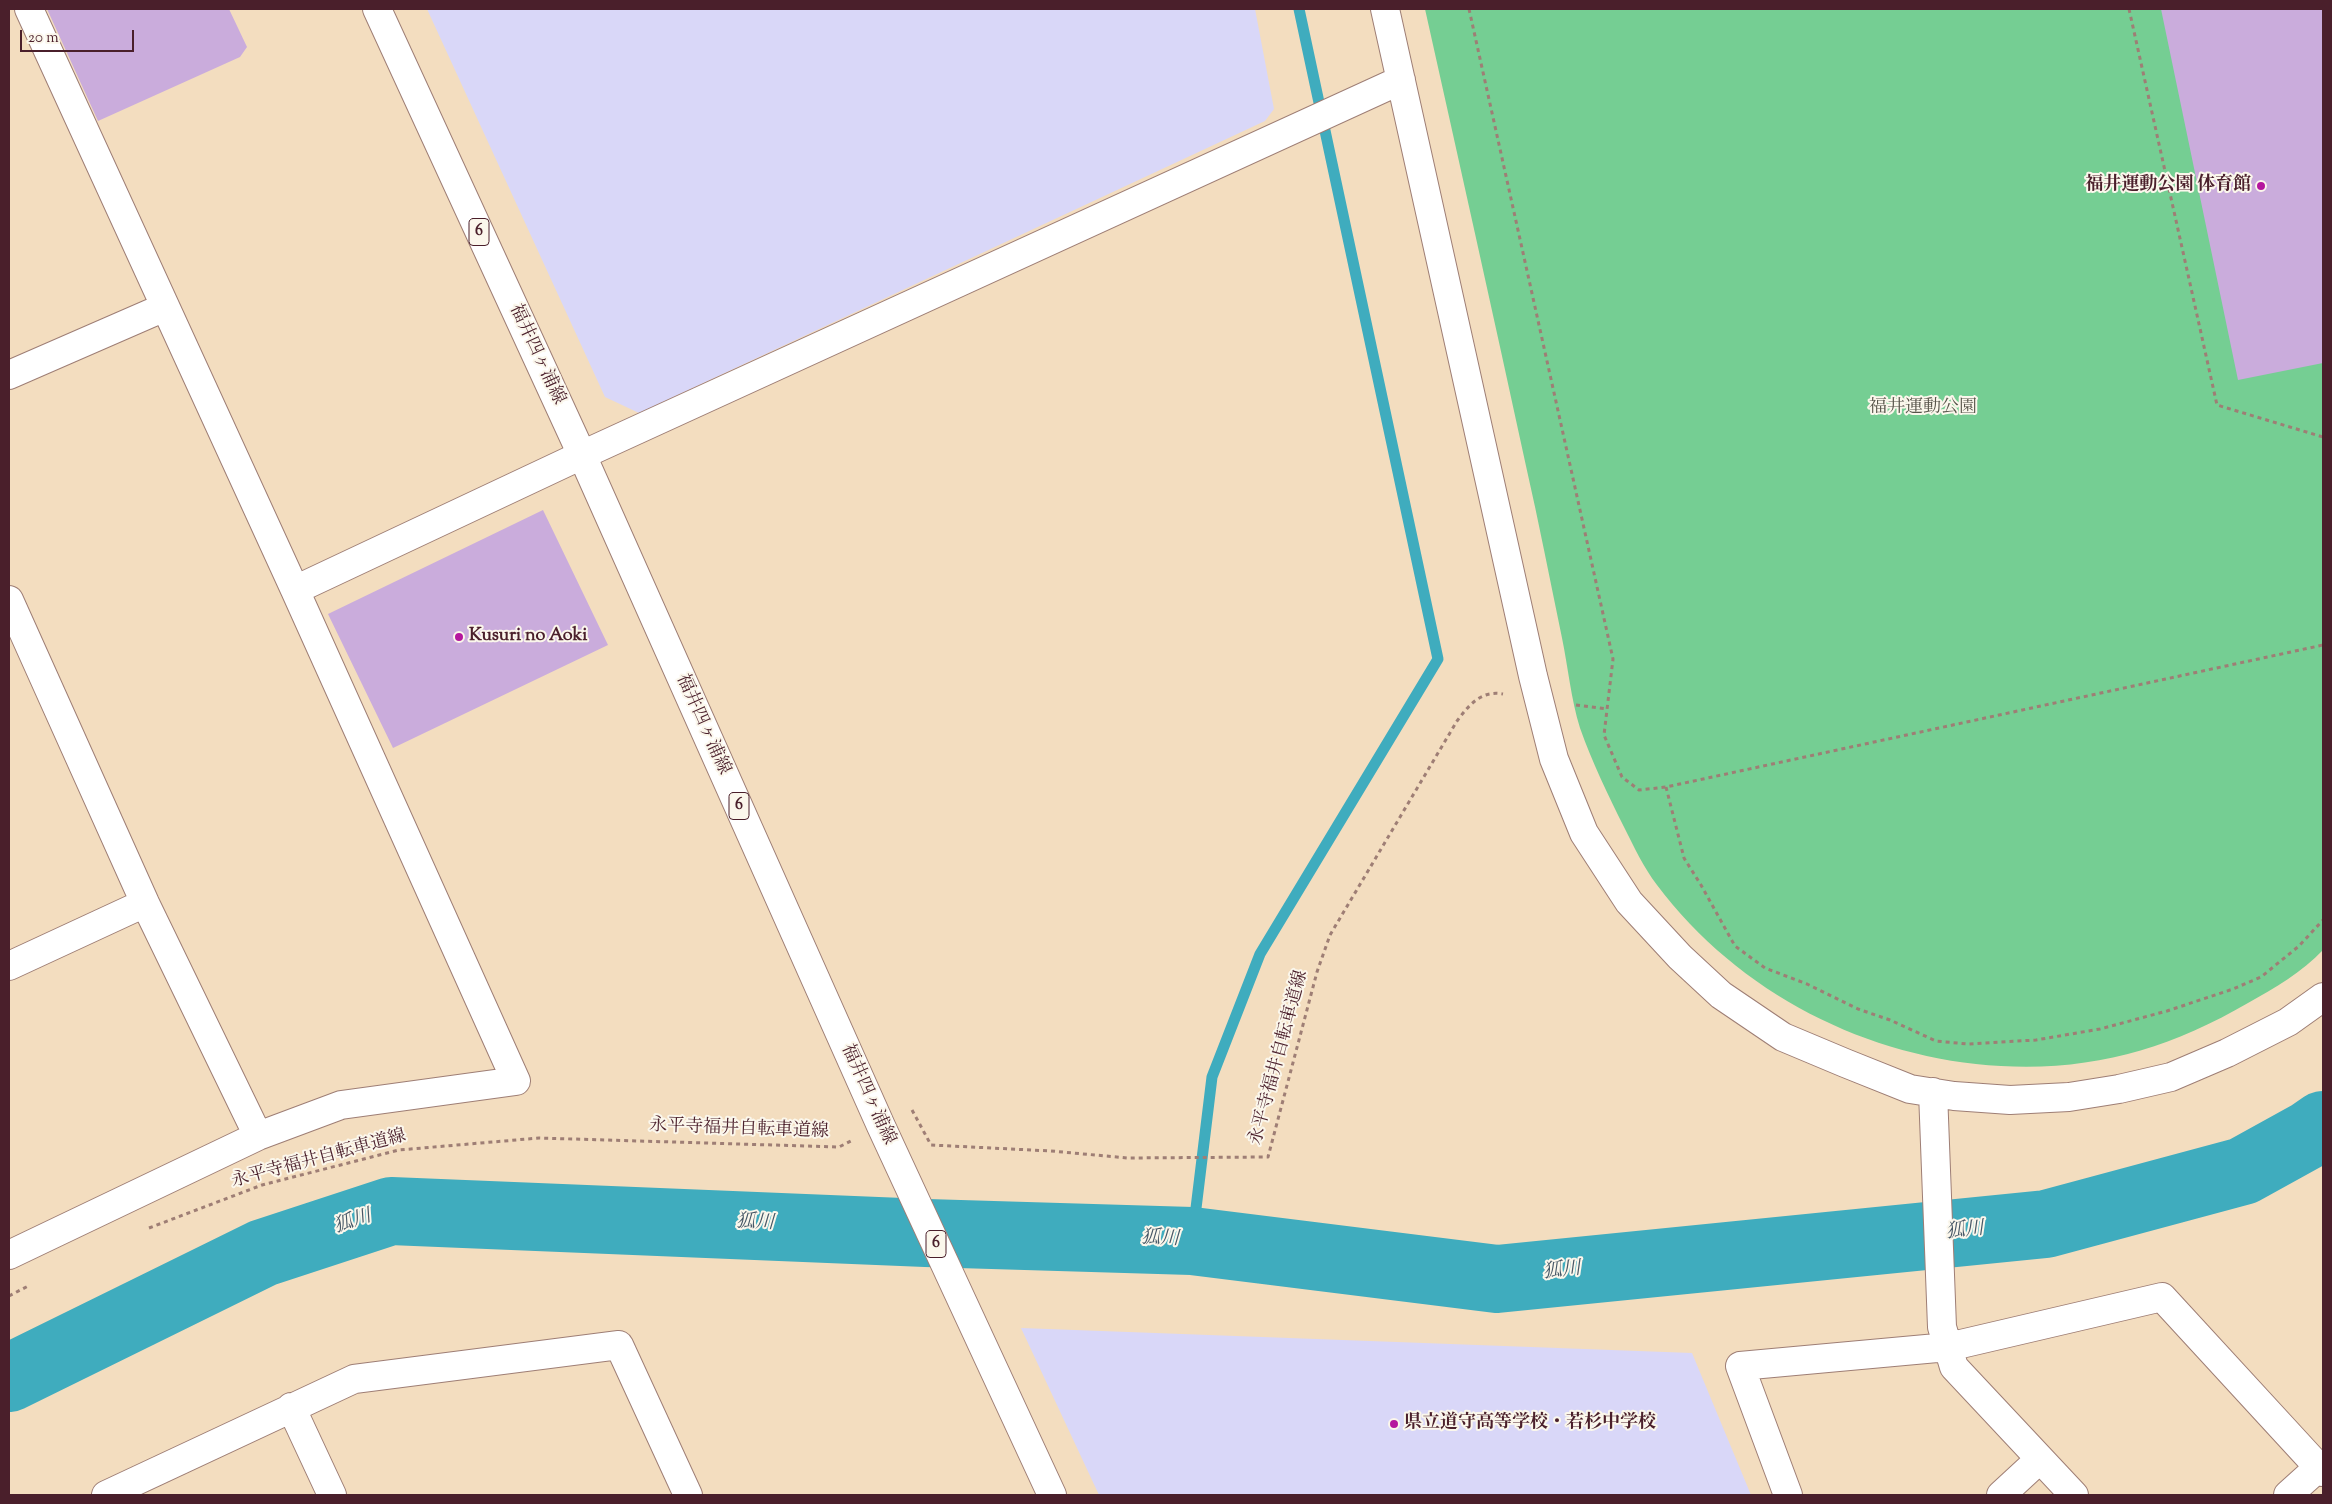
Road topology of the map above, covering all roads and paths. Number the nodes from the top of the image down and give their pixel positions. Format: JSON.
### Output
{"nodes":[{"id":1,"x":29,"y":9,"type":"edge"},
{"id":2,"x":377,"y":9,"type":"edge"},
{"id":3,"x":1385,"y":9,"type":"edge"},
{"id":4,"x":1469,"y":9,"type":"edge"},
{"id":5,"x":2129,"y":9,"type":"edge"},
{"id":6,"x":1400,"y":80,"type":"junction"},
{"id":7,"x":166,"y":307,"type":"junction"},
{"id":8,"x":9,"y":375,"type":"edge"},
{"id":9,"x":2323,"y":437,"type":"edge"},
{"id":10,"x":582,"y":454,"type":"junction"},
{"id":11,"x":295,"y":590,"type":"junction"},
{"id":12,"x":9,"y":600,"type":"edge"},
{"id":13,"x":2323,"y":644,"type":"edge"},
{"id":14,"x":1494,"y":692,"type":"dead end"},
{"id":15,"x":1666,"y":787,"type":"junction"},
{"id":16,"x":145,"y":904,"type":"junction"},
{"id":17,"x":2323,"y":920,"type":"edge"},
{"id":18,"x":9,"y":966,"type":"edge"},
{"id":19,"x":2323,"y":997,"type":"edge"},
{"id":20,"x":1934,"y":1092,"type":"junction"},
{"id":21,"x":881,"y":1126,"type":"junction"},
{"id":22,"x":258,"y":1136,"type":"junction"},
{"id":23,"x":148,"y":1229,"type":"dead end"},
{"id":24,"x":9,"y":1255,"type":"edge"},
{"id":25,"x":35,"y":1283,"type":"dead end"},
{"id":26,"x":9,"y":1296,"type":"edge"},
{"id":27,"x":1945,"y":1337,"type":"junction"},
{"id":28,"x":291,"y":1407,"type":"junction"},
{"id":29,"x":2040,"y":1459,"type":"junction"},
{"id":30,"x":2321,"y":1469,"type":"edge"},
{"id":31,"x":106,"y":1495,"type":"edge"},
{"id":32,"x":332,"y":1495,"type":"edge"},
{"id":33,"x":688,"y":1495,"type":"edge"},
{"id":34,"x":1052,"y":1495,"type":"edge"},
{"id":35,"x":1788,"y":1495,"type":"edge"},
{"id":36,"x":2001,"y":1495,"type":"edge"},
{"id":37,"x":2074,"y":1495,"type":"edge"},
{"id":38,"x":2288,"y":1495,"type":"edge"}],
"edges":[{"from":1,"to":7,"type":"street"},
{"from":2,"to":10,"type":"street","name":"福井四ヶ浦線","number":"6"},
{"from":3,"to":6,"type":"street"},
{"from":4,"to":15,"type":"path"},
{"from":5,"to":9,"type":"path"},
{"from":6,"to":10,"type":"street"},
{"from":6,"to":20,"type":"street"},
{"from":7,"to":8,"type":"street"},
{"from":7,"to":11,"type":"street"},
{"from":10,"to":11,"type":"street"},
{"from":10,"to":21,"type":"street","name":"福井四ヶ浦線","number":"6"},
{"from":11,"to":22,"type":"street"},
{"from":12,"to":16,"type":"street"},
{"from":13,"to":15,"type":"path"},
{"from":14,"to":21,"type":"path","name":"永平寺福井自転車道線"},
{"from":15,"to":17,"type":"path"},
{"from":16,"to":18,"type":"street"},
{"from":16,"to":22,"type":"street"},
{"from":19,"to":20,"type":"street"},
{"from":20,"to":27,"type":"street"},
{"from":21,"to":23,"type":"path","name":"永平寺福井自転車道線"},
{"from":21,"to":34,"type":"street","name":"福井四ヶ浦線","number":"6"},
{"from":22,"to":24,"type":"street"},
{"from":25,"to":26,"type":"path"},
{"from":27,"to":29,"type":"street"},
{"from":27,"to":30,"type":"street"},
{"from":27,"to":35,"type":"street"},
{"from":28,"to":31,"type":"street"},
{"from":28,"to":32,"type":"street"},
{"from":28,"to":33,"type":"street"},
{"from":29,"to":36,"type":"street"},
{"from":29,"to":37,"type":"street"},
{"from":30,"to":38,"type":"street"}]}
